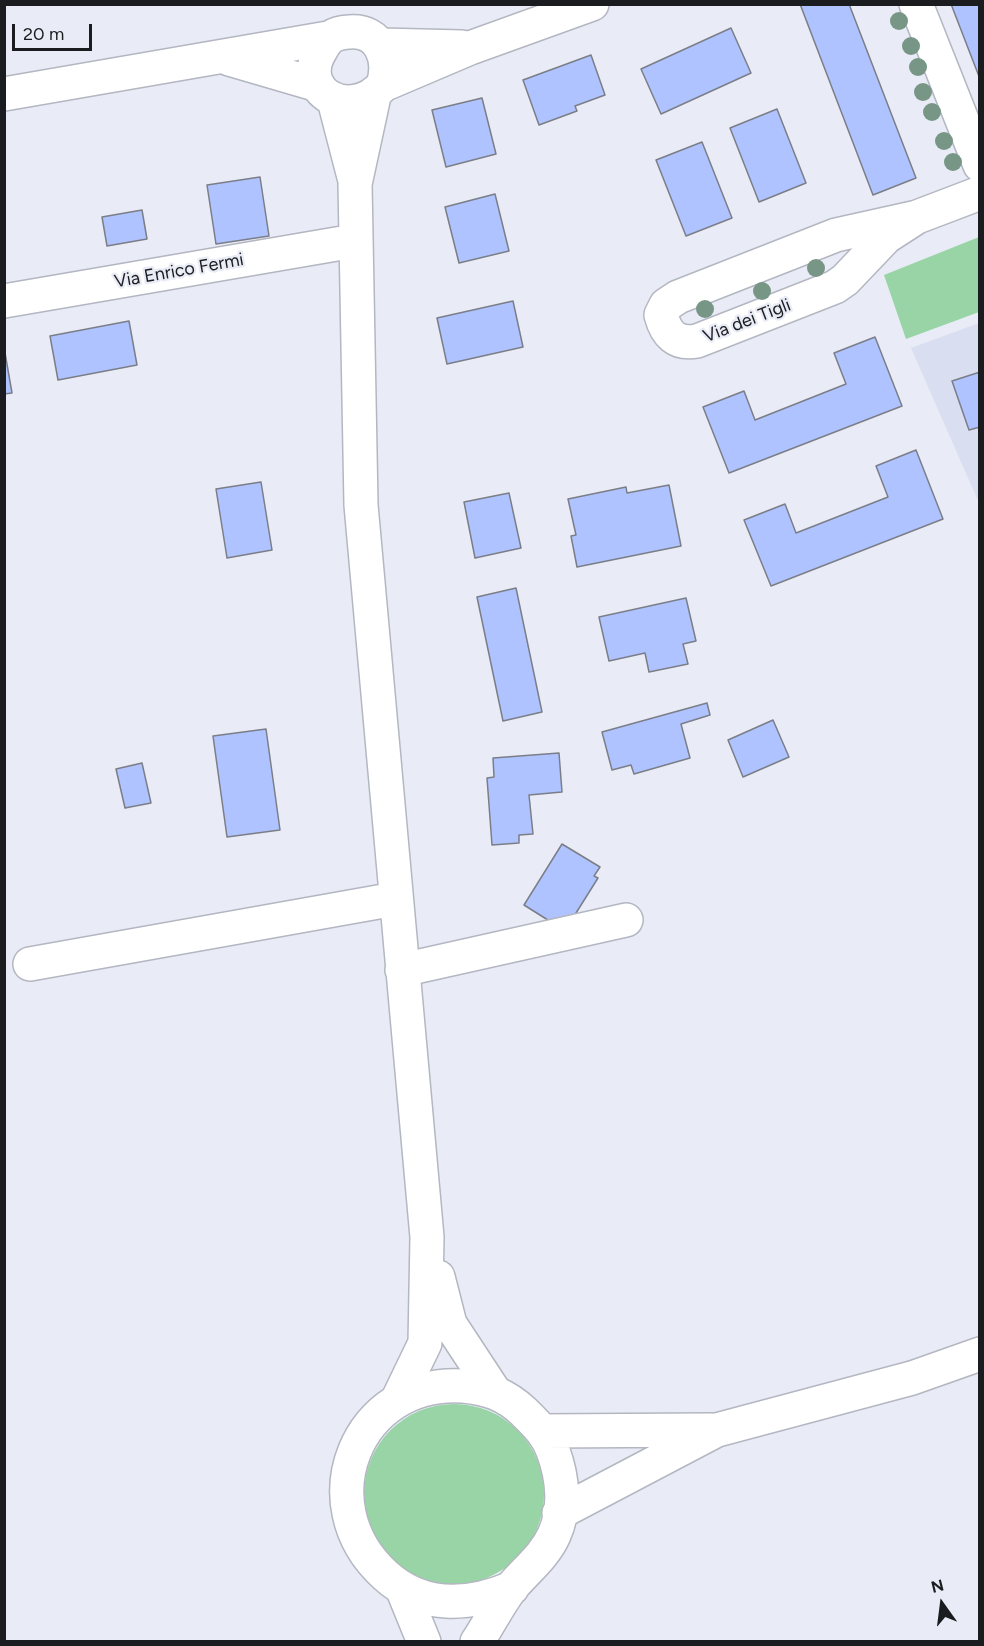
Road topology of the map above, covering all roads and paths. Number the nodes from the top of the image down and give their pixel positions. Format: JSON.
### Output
{"nodes":[{"id":1,"x":360,"y":4,"type":"edge"},
{"id":2,"x":592,"y":4,"type":"edge"},
{"id":3,"x":916,"y":4,"type":"edge"},
{"id":4,"x":351,"y":31,"type":"edge"},
{"id":5,"x":470,"y":48,"type":"junction"},
{"id":6,"x":222,"y":57,"type":"junction"},
{"id":7,"x":378,"y":91,"type":"junction"},
{"id":8,"x":326,"y":93,"type":"junction"},
{"id":9,"x":4,"y":94,"type":"edge"},
{"id":10,"x":980,"y":165,"type":"edge"},
{"id":11,"x":355,"y":184,"type":"junction"},
{"id":12,"x":980,"y":193,"type":"edge"},
{"id":13,"x":917,"y":217,"type":"junction"},
{"id":14,"x":836,"y":235,"type":"junction"},
{"id":15,"x":354,"y":241,"type":"junction"},
{"id":16,"x":855,"y":270,"type":"junction"},
{"id":17,"x":4,"y":302,"type":"edge"},
{"id":18,"x":395,"y":899,"type":"junction"},
{"id":19,"x":626,"y":920,"type":"dead end"},
{"id":20,"x":30,"y":963,"type":"dead end"},
{"id":21,"x":402,"y":970,"type":"junction"},
{"id":22,"x":427,"y":1237,"type":"junction"},
{"id":23,"x":980,"y":1354,"type":"edge"},
{"id":24,"x":494,"y":1391,"type":"junction"},
{"id":25,"x":398,"y":1399,"type":"junction"},
{"id":26,"x":717,"y":1430,"type":"junction"},
{"id":27,"x":543,"y":1431,"type":"junction"},
{"id":28,"x":559,"y":1513,"type":"junction"},
{"id":29,"x":402,"y":1588,"type":"junction"},
{"id":30,"x":512,"y":1588,"type":"junction"},
{"id":31,"x":424,"y":1641,"type":"edge"},
{"id":32,"x":477,"y":1641,"type":"edge"}],
"edges":[{"from":1,"to":4,"type":"street"},
{"from":2,"to":5,"type":"street"},
{"from":3,"to":10,"type":"street"},
{"from":4,"to":5,"type":"street"},
{"from":4,"to":6,"type":"street"},
{"from":4,"to":7,"type":"street"},
{"from":4,"to":8,"type":"street"},
{"from":5,"to":7,"type":"street"},
{"from":6,"to":8,"type":"street"},
{"from":6,"to":9,"type":"street"},
{"from":7,"to":8,"type":"street"},
{"from":7,"to":11,"type":"street"},
{"from":8,"to":11,"type":"street"},
{"from":11,"to":15,"type":"street"},
{"from":12,"to":13,"type":"street","name":"Via dei Tigli"},
{"from":13,"to":14,"type":"street","name":"Via dei Tigli"},
{"from":13,"to":16,"type":"street","name":"Via dei Tigli"},
{"from":14,"to":16,"type":"street"},
{"from":14,"to":16,"type":"street","name":"Via dei Tigli"},
{"from":15,"to":17,"type":"street","name":"Via Enrico Fermi"},
{"from":15,"to":18,"type":"street"},
{"from":18,"to":20,"type":"street"},
{"from":18,"to":21,"type":"street"},
{"from":19,"to":21,"type":"street"},
{"from":21,"to":22,"type":"street"},
{"from":22,"to":24,"type":"street"},
{"from":22,"to":25,"type":"street"},
{"from":23,"to":26,"type":"street"},
{"from":24,"to":25,"type":"street"},
{"from":24,"to":27,"type":"street"},
{"from":25,"to":29,"type":"street"},
{"from":26,"to":27,"type":"street"},
{"from":26,"to":28,"type":"street"},
{"from":27,"to":28,"type":"street"},
{"from":28,"to":30,"type":"street"},
{"from":29,"to":30,"type":"street"},
{"from":29,"to":31,"type":"street"},
{"from":30,"to":32,"type":"street"}]}
